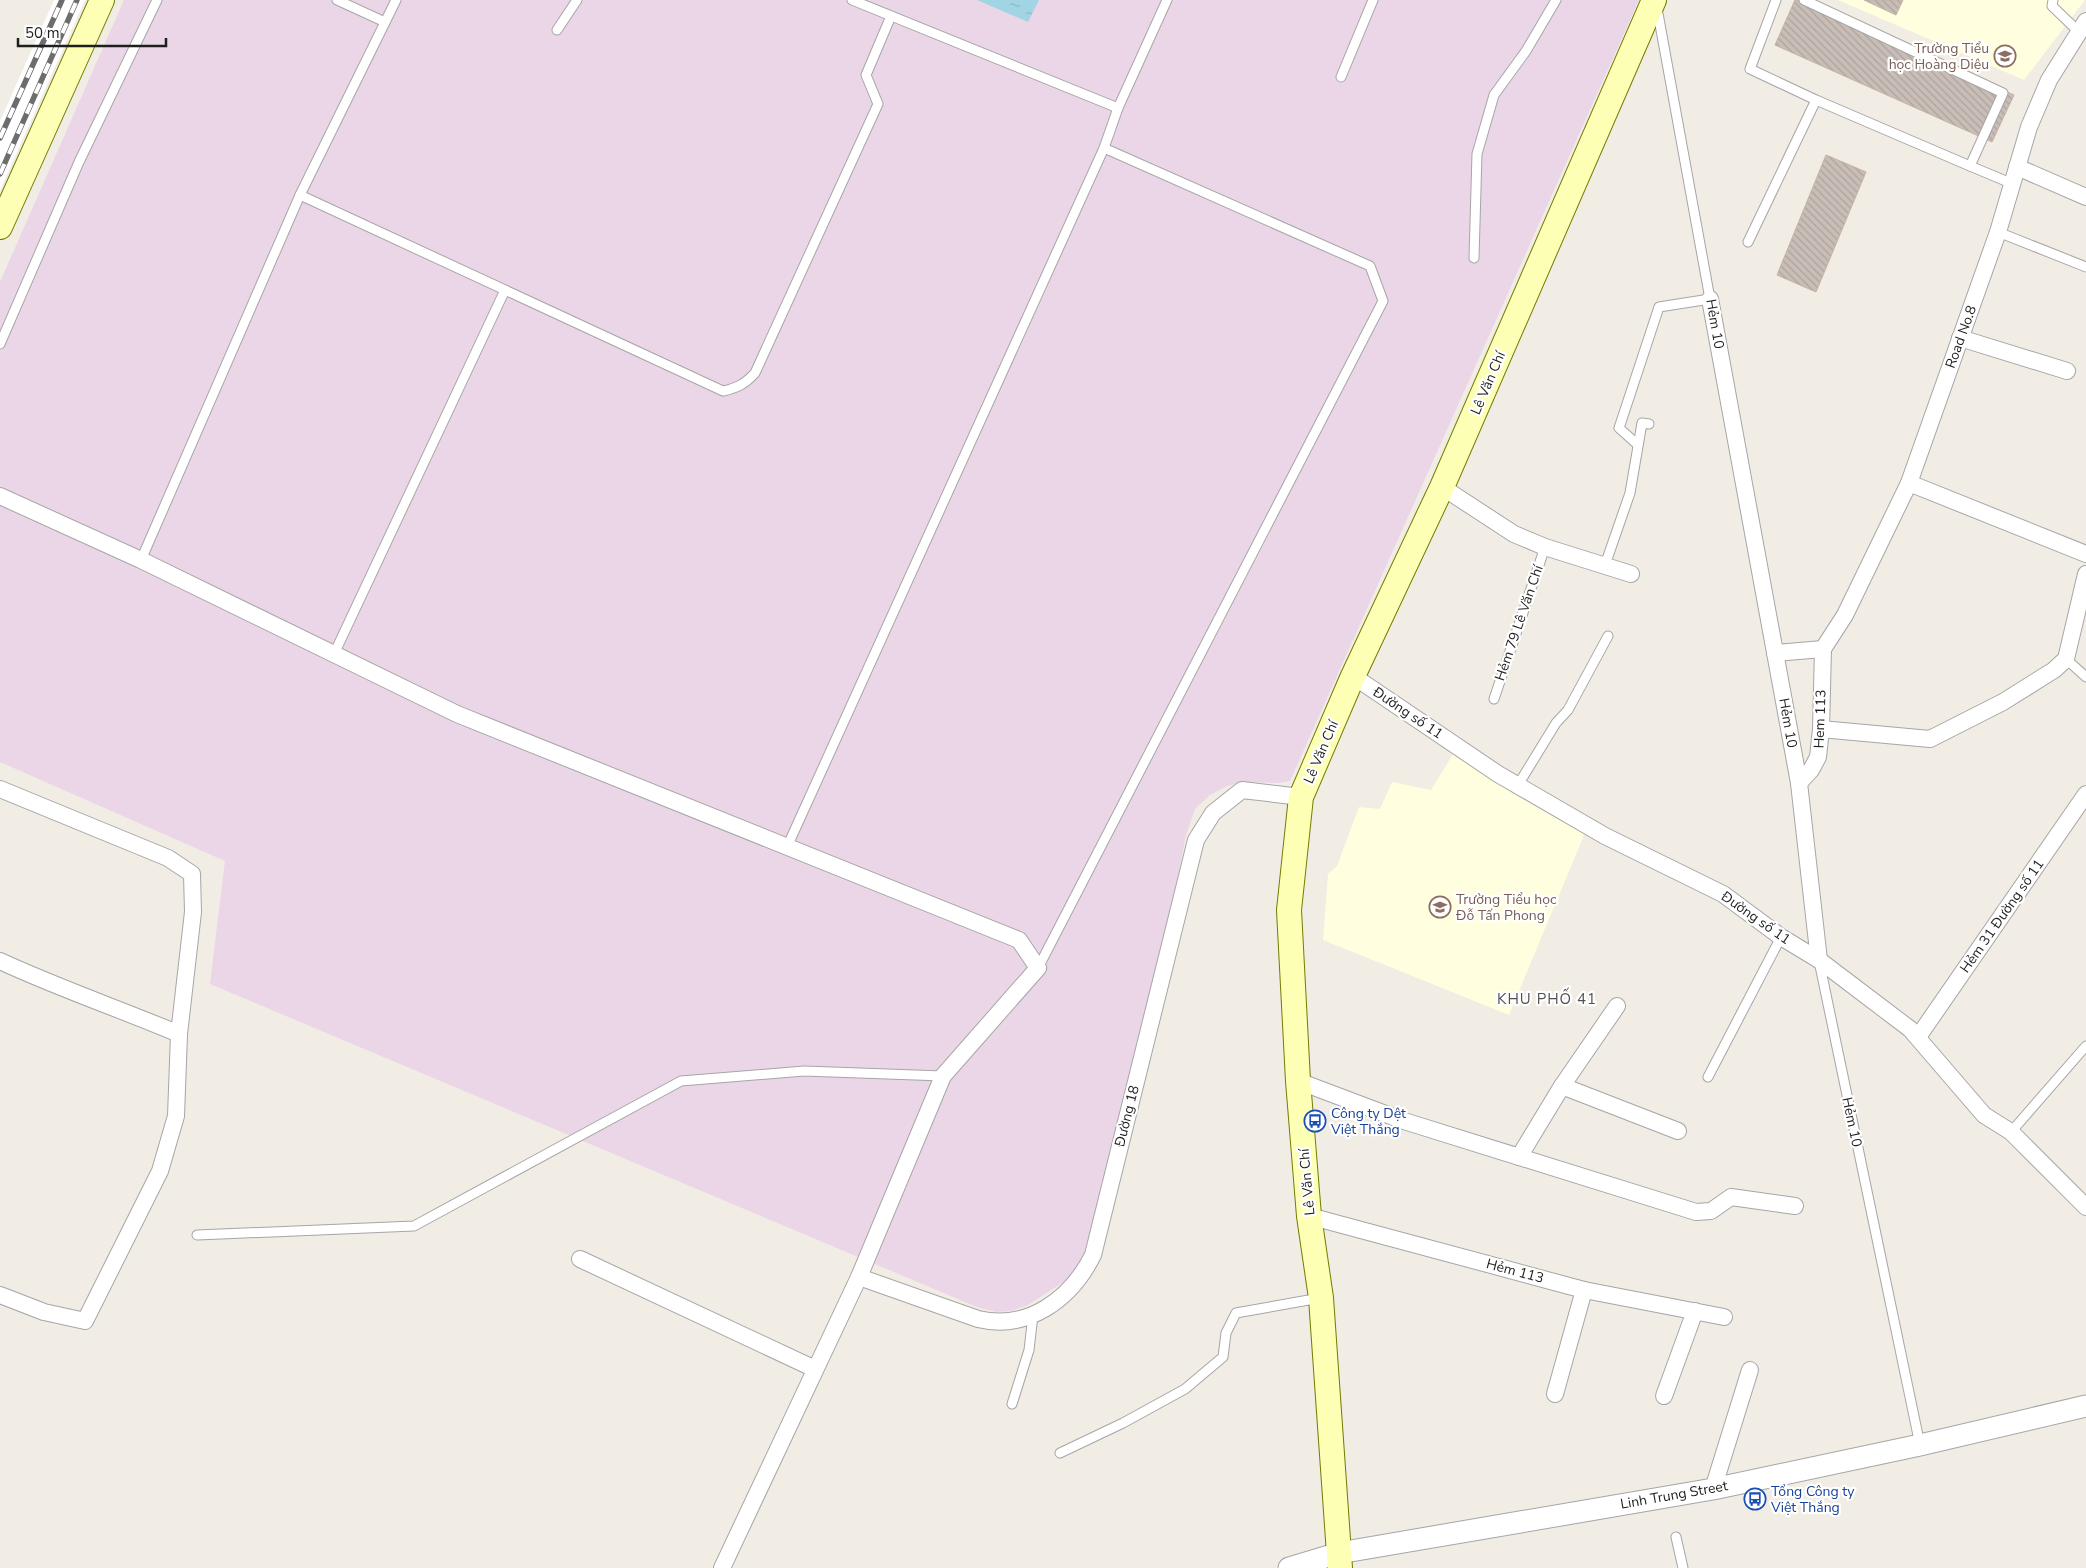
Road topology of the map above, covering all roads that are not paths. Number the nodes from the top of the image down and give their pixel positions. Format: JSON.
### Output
{"nodes":[{"id":1,"x":102,"y":0,"type":"edge"},
{"id":2,"x":157,"y":0,"type":"edge"},
{"id":3,"x":337,"y":0,"type":"edge"},
{"id":4,"x":396,"y":0,"type":"edge"},
{"id":5,"x":576,"y":0,"type":"edge"},
{"id":6,"x":852,"y":0,"type":"edge"},
{"id":7,"x":1167,"y":0,"type":"edge"},
{"id":8,"x":1373,"y":0,"type":"edge"},
{"id":9,"x":1556,"y":0,"type":"edge"},
{"id":10,"x":1655,"y":0,"type":"edge"},
{"id":11,"x":1776,"y":0,"type":"edge"},
{"id":12,"x":1804,"y":0,"type":"edge"},
{"id":13,"x":2052,"y":0,"type":"edge"},
{"id":14,"x":892,"y":16,"type":"junction"},
{"id":15,"x":385,"y":22,"type":"junction"},
{"id":16,"x":2082,"y":26,"type":"edge"},
{"id":17,"x":557,"y":30,"type":"dead end"},
{"id":18,"x":1341,"y":77,"type":"dead end"},
{"id":19,"x":1816,"y":100,"type":"junction"},
{"id":20,"x":1118,"y":108,"type":"junction"},
{"id":21,"x":1104,"y":148,"type":"junction"},
{"id":22,"x":1970,"y":166,"type":"junction"},
{"id":23,"x":2016,"y":167,"type":"junction"},
{"id":24,"x":2013,"y":184,"type":"junction"},
{"id":25,"x":300,"y":195,"type":"junction"},
{"id":26,"x":2086,"y":197,"type":"edge"},
{"id":27,"x":0,"y":227,"type":"edge"},
{"id":28,"x":1998,"y":232,"type":"junction"},
{"id":29,"x":1748,"y":242,"type":"dead end"},
{"id":30,"x":1474,"y":258,"type":"dead end"},
{"id":31,"x":2086,"y":267,"type":"edge"},
{"id":32,"x":505,"y":290,"type":"junction"},
{"id":33,"x":1710,"y":299,"type":"junction"},
{"id":34,"x":1960,"y":338,"type":"junction"},
{"id":35,"x":0,"y":344,"type":"edge"},
{"id":36,"x":2067,"y":371,"type":"dead end"},
{"id":37,"x":1649,"y":424,"type":"dead end"},
{"id":38,"x":1638,"y":445,"type":"junction"},
{"id":39,"x":1909,"y":483,"type":"junction"},
{"id":40,"x":1442,"y":487,"type":"junction"},
{"id":41,"x":0,"y":496,"type":"edge"},
{"id":42,"x":1544,"y":547,"type":"junction"},
{"id":43,"x":2086,"y":554,"type":"edge"},
{"id":44,"x":141,"y":560,"type":"junction"},
{"id":45,"x":1605,"y":565,"type":"junction"},
{"id":46,"x":1631,"y":574,"type":"dead end"},
{"id":47,"x":2086,"y":574,"type":"edge"},
{"id":48,"x":1608,"y":636,"type":"dead end"},
{"id":49,"x":1823,"y":649,"type":"junction"},
{"id":50,"x":1775,"y":653,"type":"junction"},
{"id":51,"x":334,"y":654,"type":"junction"},
{"id":52,"x":2066,"y":659,"type":"junction"},
{"id":53,"x":1353,"y":676,"type":"junction"},
{"id":54,"x":2086,"y":677,"type":"edge"},
{"id":55,"x":1494,"y":699,"type":"dead end"},
{"id":56,"x":1821,"y":730,"type":"junction"},
{"id":57,"x":1799,"y":783,"type":"junction"},
{"id":58,"x":1518,"y":785,"type":"junction"},
{"id":59,"x":2086,"y":794,"type":"edge"},
{"id":60,"x":2,"y":795,"type":"edge"},
{"id":61,"x":1301,"y":797,"type":"junction"},
{"id":62,"x":787,"y":847,"type":"junction"},
{"id":63,"x":1781,"y":937,"type":"junction"},
{"id":64,"x":1819,"y":960,"type":"junction"},
{"id":65,"x":0,"y":961,"type":"edge"},
{"id":66,"x":1038,"y":968,"type":"junction"},
{"id":67,"x":1617,"y":1006,"type":"dead end"},
{"id":68,"x":179,"y":1034,"type":"junction"},
{"id":69,"x":1918,"y":1038,"type":"junction"},
{"id":70,"x":2086,"y":1046,"type":"edge"},
{"id":71,"x":943,"y":1076,"type":"junction"},
{"id":72,"x":1708,"y":1077,"type":"dead end"},
{"id":73,"x":1298,"y":1081,"type":"junction"},
{"id":74,"x":1562,"y":1086,"type":"junction"},
{"id":75,"x":1678,"y":1131,"type":"dead end"},
{"id":76,"x":2011,"y":1132,"type":"junction"},
{"id":77,"x":1519,"y":1157,"type":"junction"},
{"id":78,"x":1795,"y":1206,"type":"dead end"},
{"id":79,"x":2086,"y":1206,"type":"edge"},
{"id":80,"x":1309,"y":1216,"type":"junction"},
{"id":81,"x":197,"y":1235,"type":"dead end"},
{"id":82,"x":580,"y":1259,"type":"dead end"},
{"id":83,"x":859,"y":1277,"type":"junction"},
{"id":84,"x":1584,"y":1290,"type":"junction"},
{"id":85,"x":0,"y":1295,"type":"edge"},
{"id":86,"x":1321,"y":1298,"type":"junction"},
{"id":87,"x":1695,"y":1311,"type":"junction"},
{"id":88,"x":1033,"y":1315,"type":"junction"},
{"id":89,"x":1724,"y":1317,"type":"dead end"},
{"id":90,"x":815,"y":1369,"type":"junction"},
{"id":91,"x":1750,"y":1370,"type":"dead end"},
{"id":92,"x":1555,"y":1394,"type":"dead end"},
{"id":93,"x":1664,"y":1396,"type":"dead end"},
{"id":94,"x":1012,"y":1404,"type":"dead end"},
{"id":95,"x":2086,"y":1406,"type":"edge"},
{"id":96,"x":1920,"y":1445,"type":"junction"},
{"id":97,"x":1060,"y":1453,"type":"dead end"},
{"id":98,"x":1713,"y":1489,"type":"junction"},
{"id":99,"x":1676,"y":1537,"type":"dead end"},
{"id":100,"x":1339,"y":1560,"type":"edge"},
{"id":101,"x":722,"y":1568,"type":"edge"},
{"id":102,"x":1289,"y":1568,"type":"edge"},
{"id":103,"x":1683,"y":1568,"type":"edge"}],
"edges":[{"from":1,"to":27,"type":"main road"},
{"from":2,"to":35,"type":"lane"},
{"from":3,"to":15,"type":"lane"},
{"from":4,"to":15,"type":"lane"},
{"from":5,"to":17,"type":"lane"},
{"from":6,"to":14,"type":"lane"},
{"from":7,"to":20,"type":"lane"},
{"from":8,"to":18,"type":"lane"},
{"from":9,"to":30,"type":"lane"},
{"from":10,"to":33,"type":"lane","name":"Hẻm 10"},
{"from":10,"to":40,"type":"main road","name":"Lê Văn Chí"},
{"from":11,"to":19,"type":"lane"},
{"from":12,"to":22,"type":"lane"},
{"from":13,"to":16,"type":"lane"},
{"from":14,"to":20,"type":"lane"},
{"from":14,"to":32,"type":"lane"},
{"from":15,"to":25,"type":"lane"},
{"from":16,"to":23,"type":"street","name":"Road No.8"},
{"from":19,"to":22,"type":"lane"},
{"from":19,"to":29,"type":"lane"},
{"from":20,"to":21,"type":"lane"},
{"from":21,"to":62,"type":"lane"},
{"from":21,"to":66,"type":"lane"},
{"from":22,"to":24,"type":"lane"},
{"from":23,"to":24,"type":"street","name":"Road No.8"},
{"from":23,"to":26,"type":"street"},
{"from":24,"to":28,"type":"street","name":"Road No.8"},
{"from":25,"to":32,"type":"lane"},
{"from":25,"to":44,"type":"lane"},
{"from":28,"to":31,"type":"lane"},
{"from":28,"to":34,"type":"street","name":"Road No.8"},
{"from":32,"to":51,"type":"lane"},
{"from":33,"to":38,"type":"lane"},
{"from":33,"to":50,"type":"street","name":"Hẻm 10"},
{"from":34,"to":36,"type":"street"},
{"from":34,"to":39,"type":"street","name":"Road No.8"},
{"from":37,"to":38,"type":"lane"},
{"from":38,"to":45,"type":"lane"},
{"from":39,"to":43,"type":"street"},
{"from":39,"to":49,"type":"street","name":"Road No.8"},
{"from":40,"to":42,"type":"street","name":"Hẻm 79 Lê Văn Chí"},
{"from":40,"to":53,"type":"main road","name":"Lê Văn Chí"},
{"from":41,"to":44,"type":"street"},
{"from":42,"to":45,"type":"street","name":"Hẻm 79 Lê Văn Chí"},
{"from":42,"to":55,"type":"lane","name":"Hẻm 79 Lê Văn Chí"},
{"from":44,"to":51,"type":"street"},
{"from":45,"to":46,"type":"street","name":"Hẻm 79 Lê Văn Chí"},
{"from":47,"to":52,"type":"street"},
{"from":48,"to":58,"type":"lane"},
{"from":49,"to":50,"type":"street"},
{"from":49,"to":56,"type":"street","name":"Hem 113"},
{"from":50,"to":57,"type":"street","name":"Hẻm 10"},
{"from":51,"to":62,"type":"street"},
{"from":52,"to":54,"type":"lane"},
{"from":52,"to":56,"type":"street"},
{"from":53,"to":58,"type":"street","name":"Đường số 11"},
{"from":53,"to":61,"type":"main road","name":"Lê Văn Chí"},
{"from":56,"to":57,"type":"street","name":"Hem 113"},
{"from":57,"to":64,"type":"street","name":"Hẻm 10"},
{"from":58,"to":63,"type":"street","name":"Đường số 11"},
{"from":59,"to":69,"type":"street","name":"Hẻm 31 Đường số 11"},
{"from":60,"to":68,"type":"street"},
{"from":61,"to":73,"type":"main road","name":"Lê Văn Chí"},
{"from":61,"to":88,"type":"street","name":"Đường 18"},
{"from":62,"to":66,"type":"street"},
{"from":63,"to":64,"type":"street","name":"Đường số 11"},
{"from":63,"to":72,"type":"lane"},
{"from":64,"to":69,"type":"street","name":"Đường số 11"},
{"from":64,"to":96,"type":"lane","name":"Hẻm 10"},
{"from":65,"to":68,"type":"street"},
{"from":66,"to":71,"type":"street"},
{"from":67,"to":74,"type":"street"},
{"from":68,"to":85,"type":"street"},
{"from":69,"to":76,"type":"street","name":"Đường số 11"},
{"from":70,"to":76,"type":"lane"},
{"from":71,"to":81,"type":"lane"},
{"from":71,"to":83,"type":"street"},
{"from":73,"to":77,"type":"street"},
{"from":73,"to":80,"type":"main road","name":"Lê Văn Chí"},
{"from":74,"to":75,"type":"street"},
{"from":74,"to":77,"type":"street"},
{"from":76,"to":79,"type":"street","name":"Đường số 11"},
{"from":77,"to":78,"type":"street"},
{"from":80,"to":84,"type":"street","name":"Hẻm 113"},
{"from":80,"to":86,"type":"main road","name":"Lê Văn Chí"},
{"from":82,"to":90,"type":"street"},
{"from":83,"to":88,"type":"street","name":"Đường 18"},
{"from":83,"to":90,"type":"street"},
{"from":84,"to":87,"type":"street","name":"Hẻm 113"},
{"from":84,"to":92,"type":"street"},
{"from":86,"to":97,"type":"lane"},
{"from":86,"to":100,"type":"main road","name":"Lê Văn Chí"},
{"from":87,"to":89,"type":"street","name":"Hẻm 113"},
{"from":87,"to":93,"type":"street"},
{"from":88,"to":94,"type":"lane"},
{"from":90,"to":101,"type":"street"},
{"from":91,"to":98,"type":"street"},
{"from":95,"to":96,"type":"street","name":"Linh Trung Street"},
{"from":96,"to":98,"type":"street","name":"Linh Trung Street"},
{"from":98,"to":100,"type":"street","name":"Linh Trung Street"},
{"from":99,"to":103,"type":"lane"},
{"from":100,"to":102,"type":"street","name":"Linh Trung Street"}]}
